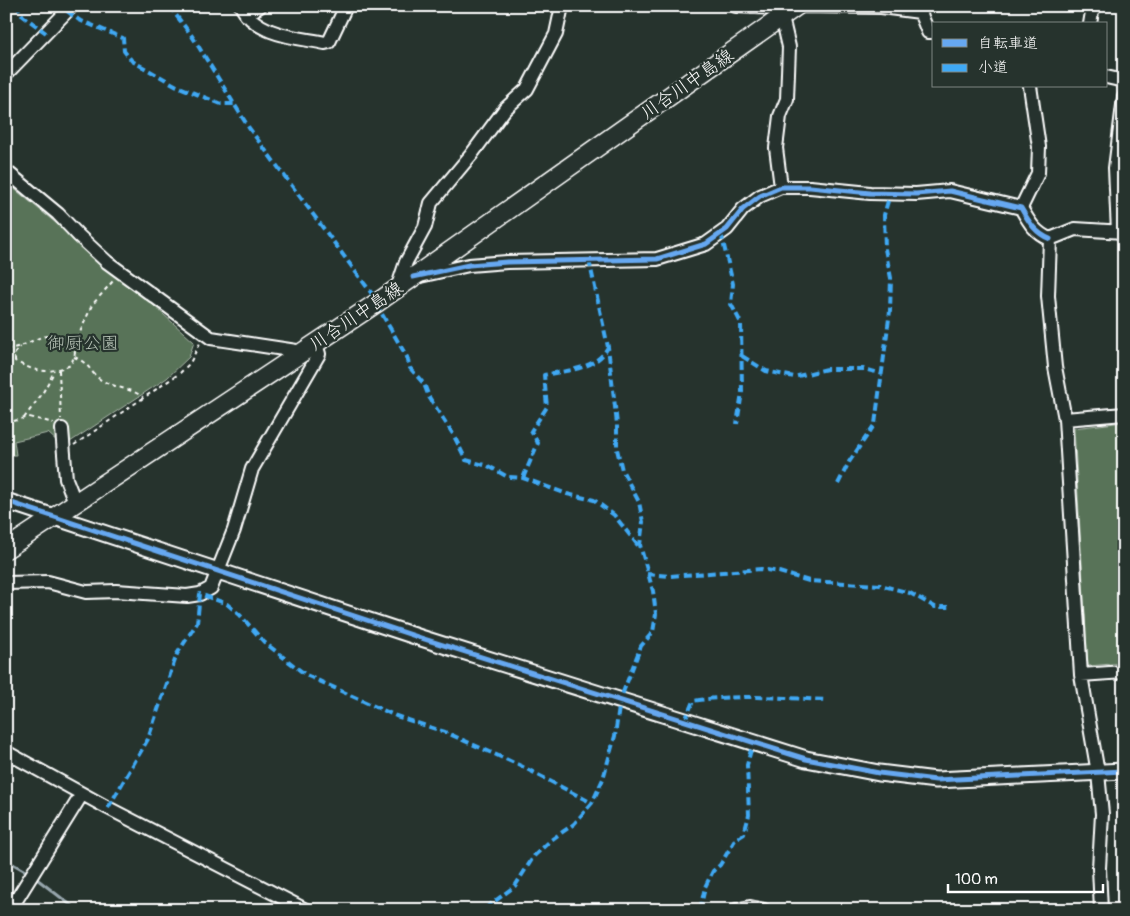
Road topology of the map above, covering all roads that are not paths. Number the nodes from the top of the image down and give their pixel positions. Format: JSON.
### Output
{"nodes":[{"id":1,"x":72,"y":6,"type":"edge"},
{"id":2,"x":260,"y":6,"type":"edge"},
{"id":3,"x":346,"y":6,"type":"edge"},
{"id":4,"x":562,"y":6,"type":"edge"},
{"id":5,"x":736,"y":6,"type":"edge"},
{"id":6,"x":1093,"y":6,"type":"edge"},
{"id":7,"x":243,"y":10,"type":"edge"},
{"id":8,"x":792,"y":10,"type":"edge"},
{"id":9,"x":1090,"y":22,"type":"edge"},
{"id":10,"x":932,"y":32,"type":"edge"},
{"id":11,"x":8,"y":68,"type":"edge"},
{"id":12,"x":1108,"y":77,"type":"edge"},
{"id":13,"x":1124,"y":81,"type":"edge"},
{"id":14,"x":1030,"y":88,"type":"edge"},
{"id":15,"x":1124,"y":97,"type":"edge"},
{"id":16,"x":6,"y":172,"type":"edge"},
{"id":17,"x":781,"y":187,"type":"junction"},
{"id":18,"x":1021,"y":208,"type":"junction"},
{"id":19,"x":1121,"y":232,"type":"edge"},
{"id":20,"x":1050,"y":239,"type":"junction"},
{"id":21,"x":413,"y":277,"type":"junction"},
{"id":22,"x":397,"y":289,"type":"junction"},
{"id":23,"x":309,"y":348,"type":"junction"},
{"id":24,"x":1124,"y":414,"type":"edge"},
{"id":25,"x":1065,"y":419,"type":"junction"},
{"id":26,"x":62,"y":428,"type":"road end"},
{"id":27,"x":6,"y":501,"type":"edge"},
{"id":28,"x":75,"y":502,"type":"junction"},
{"id":29,"x":54,"y":516,"type":"junction"},
{"id":30,"x":6,"y":549,"type":"edge"},
{"id":31,"x":218,"y":570,"type":"junction"},
{"id":32,"x":6,"y":583,"type":"edge"},
{"id":33,"x":1124,"y":672,"type":"edge"},
{"id":34,"x":1081,"y":675,"type":"junction"},
{"id":35,"x":6,"y":752,"type":"edge"},
{"id":36,"x":1124,"y":771,"type":"edge"},
{"id":37,"x":1098,"y":773,"type":"junction"},
{"id":38,"x":82,"y":794,"type":"junction"},
{"id":39,"x":10,"y":910,"type":"edge"},
{"id":40,"x":306,"y":910,"type":"edge"},
{"id":41,"x":736,"y":910,"type":"edge"},
{"id":42,"x":764,"y":910,"type":"edge"},
{"id":43,"x":1101,"y":910,"type":"edge"}],
"edges":[{"from":1,"to":11,"type":"street"},
{"from":2,"to":7,"type":"street"},
{"from":3,"to":7,"type":"street"},
{"from":4,"to":22,"type":"street"},
{"from":5,"to":8,"type":"street"},
{"from":6,"to":9,"type":"street"},
{"from":8,"to":10,"type":"street"},
{"from":8,"to":17,"type":"street"},
{"from":8,"to":21,"type":"main road","name":"川合川中島線"},
{"from":12,"to":13,"type":"street"},
{"from":14,"to":18,"type":"street"},
{"from":15,"to":19,"type":"street"},
{"from":16,"to":23,"type":"street"},
{"from":17,"to":18,"type":"street"},
{"from":17,"to":21,"type":"street"},
{"from":18,"to":20,"type":"street"},
{"from":19,"to":20,"type":"street"},
{"from":20,"to":25,"type":"street"},
{"from":21,"to":22,"type":"main road","name":"川合川中島線"},
{"from":22,"to":23,"type":"main road","name":"川合川中島線"},
{"from":23,"to":28,"type":"main road","name":"川合川中島線"},
{"from":23,"to":31,"type":"street"},
{"from":24,"to":25,"type":"street"},
{"from":25,"to":34,"type":"street"},
{"from":26,"to":28,"type":"street"},
{"from":27,"to":29,"type":"street"},
{"from":28,"to":29,"type":"main road","name":"川合川中島線"},
{"from":29,"to":30,"type":"main road","name":"川合川中島線"},
{"from":29,"to":31,"type":"street"},
{"from":31,"to":32,"type":"street"},
{"from":31,"to":37,"type":"street"},
{"from":33,"to":34,"type":"street"},
{"from":34,"to":37,"type":"street"},
{"from":35,"to":38,"type":"street"},
{"from":36,"to":37,"type":"street"},
{"from":37,"to":43,"type":"street"},
{"from":38,"to":39,"type":"street"},
{"from":38,"to":40,"type":"street"},
{"from":41,"to":42,"type":"street"}]}
